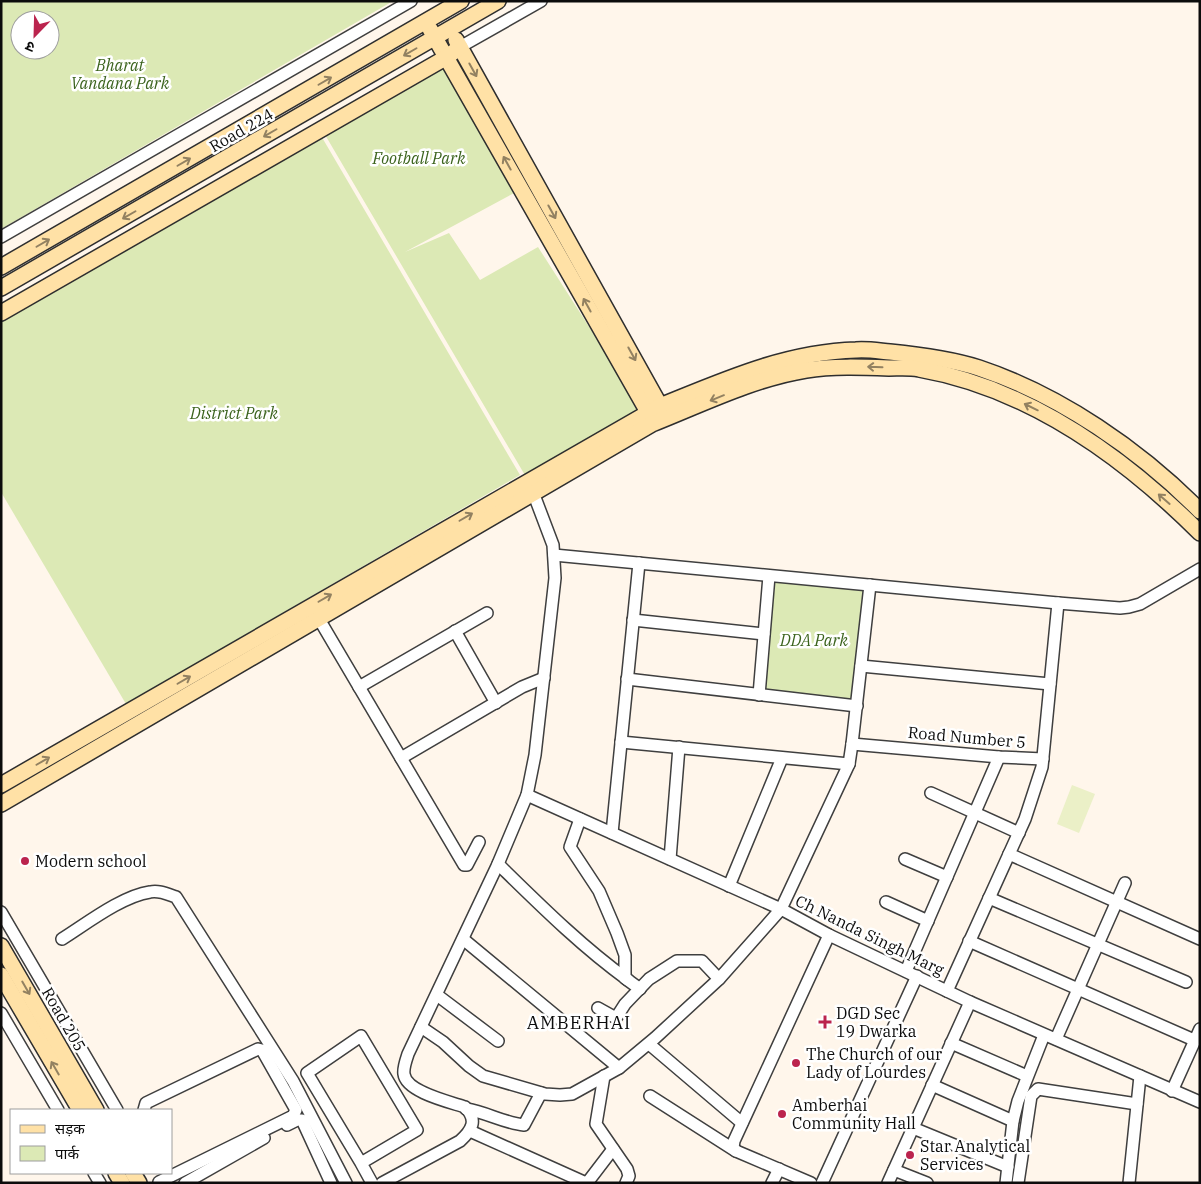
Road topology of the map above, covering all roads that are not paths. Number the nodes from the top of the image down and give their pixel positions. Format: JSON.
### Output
{"nodes":[{"id":1,"x":411,"y":1,"type":"edge"},
{"id":2,"x":461,"y":1,"type":"edge"},
{"id":3,"x":498,"y":1,"type":"edge"},
{"id":4,"x":540,"y":1,"type":"edge"},
{"id":5,"x":441,"y":13,"type":"junction"},
{"id":6,"x":426,"y":23,"type":"junction"},
{"id":7,"x":450,"y":29,"type":"junction"},
{"id":8,"x":436,"y":38,"type":"junction"},
{"id":9,"x":460,"y":47,"type":"junction"},
{"id":10,"x":447,"y":57,"type":"junction"},
{"id":11,"x":1,"y":237,"type":"edge"},
{"id":12,"x":1,"y":267,"type":"edge"},
{"id":13,"x":1,"y":288,"type":"edge"},
{"id":14,"x":1,"y":313,"type":"edge"},
{"id":15,"x":657,"y":415,"type":"junction"},
{"id":16,"x":531,"y":488,"type":"junction"},
{"id":17,"x":1200,"y":511,"type":"edge"},
{"id":18,"x":1200,"y":533,"type":"edge"},
{"id":19,"x":554,"y":555,"type":"junction"},
{"id":20,"x":639,"y":563,"type":"junction"},
{"id":21,"x":1200,"y":569,"type":"edge"},
{"id":22,"x":769,"y":576,"type":"junction"},
{"id":23,"x":870,"y":585,"type":"junction"},
{"id":24,"x":1058,"y":603,"type":"junction"},
{"id":25,"x":487,"y":613,"type":"dead end"},
{"id":26,"x":319,"y":619,"type":"junction"},
{"id":27,"x":633,"y":620,"type":"junction"},
{"id":28,"x":455,"y":631,"type":"junction"},
{"id":29,"x":764,"y":634,"type":"junction"},
{"id":30,"x":861,"y":666,"type":"junction"},
{"id":31,"x":544,"y":678,"type":"junction"},
{"id":32,"x":627,"y":679,"type":"junction"},
{"id":33,"x":1050,"y":684,"type":"junction"},
{"id":34,"x":358,"y":687,"type":"junction"},
{"id":35,"x":759,"y":695,"type":"junction"},
{"id":36,"x":496,"y":703,"type":"junction"},
{"id":37,"x":857,"y":706,"type":"junction"},
{"id":38,"x":621,"y":742,"type":"junction"},
{"id":39,"x":852,"y":744,"type":"junction"},
{"id":40,"x":679,"y":748,"type":"junction"},
{"id":41,"x":999,"y":757,"type":"junction"},
{"id":42,"x":401,"y":758,"type":"junction"},
{"id":43,"x":782,"y":758,"type":"junction"},
{"id":44,"x":1043,"y":760,"type":"junction"},
{"id":45,"x":849,"y":764,"type":"junction"},
{"id":46,"x":1,"y":785,"type":"edge"},
{"id":47,"x":932,"y":793,"type":"dead end"},
{"id":48,"x":527,"y":795,"type":"junction"},
{"id":49,"x":1,"y":804,"type":"edge"},
{"id":50,"x":975,"y":813,"type":"junction"},
{"id":51,"x":580,"y":819,"type":"junction"},
{"id":52,"x":612,"y":833,"type":"junction"},
{"id":53,"x":1019,"y":833,"type":"junction"},
{"id":54,"x":479,"y":842,"type":"dead end"},
{"id":55,"x":1009,"y":854,"type":"junction"},
{"id":56,"x":670,"y":859,"type":"junction"},
{"id":57,"x":905,"y":859,"type":"dead end"},
{"id":58,"x":498,"y":864,"type":"junction"},
{"id":59,"x":947,"y":877,"type":"junction"},
{"id":60,"x":1125,"y":883,"type":"dead end"},
{"id":61,"x":730,"y":886,"type":"junction"},
{"id":62,"x":989,"y":898,"type":"junction"},
{"id":63,"x":886,"y":902,"type":"dead end"},
{"id":64,"x":1116,"y":902,"type":"junction"},
{"id":65,"x":781,"y":909,"type":"junction"},
{"id":66,"x":1,"y":912,"type":"edge"},
{"id":67,"x":928,"y":921,"type":"junction"},
{"id":68,"x":829,"y":934,"type":"junction"},
{"id":69,"x":62,"y":939,"type":"dead end"},
{"id":70,"x":463,"y":939,"type":"junction"},
{"id":71,"x":1200,"y":939,"type":"edge"},
{"id":72,"x":969,"y":941,"type":"junction"},
{"id":73,"x":1097,"y":944,"type":"junction"},
{"id":74,"x":1,"y":946,"type":"edge"},
{"id":75,"x":911,"y":974,"type":"junction"},
{"id":76,"x":1,"y":975,"type":"edge"},
{"id":77,"x":719,"y":979,"type":"junction"},
{"id":78,"x":628,"y":980,"type":"junction"},
{"id":79,"x":1186,"y":982,"type":"dead end"},
{"id":80,"x":640,"y":989,"type":"junction"},
{"id":81,"x":1078,"y":989,"type":"junction"},
{"id":82,"x":946,"y":991,"type":"junction"},
{"id":83,"x":437,"y":995,"type":"junction"},
{"id":84,"x":970,"y":1002,"type":"junction"},
{"id":85,"x":598,"y":1008,"type":"dead end"},
{"id":86,"x":1,"y":1013,"type":"edge"},
{"id":87,"x":421,"y":1027,"type":"junction"},
{"id":88,"x":1200,"y":1029,"type":"edge"},
{"id":89,"x":1044,"y":1035,"type":"junction"},
{"id":90,"x":1056,"y":1040,"type":"junction"},
{"id":91,"x":1194,"y":1040,"type":"junction"},
{"id":92,"x":498,"y":1041,"type":"dead end"},
{"id":93,"x":951,"y":1043,"type":"junction"},
{"id":94,"x":649,"y":1044,"type":"junction"},
{"id":95,"x":619,"y":1068,"type":"junction"},
{"id":96,"x":604,"y":1076,"type":"junction"},
{"id":97,"x":1027,"y":1076,"type":"junction"},
{"id":98,"x":1140,"y":1076,"type":"junction"},
{"id":99,"x":932,"y":1085,"type":"junction"},
{"id":100,"x":1172,"y":1090,"type":"junction"},
{"id":101,"x":541,"y":1093,"type":"junction"},
{"id":102,"x":650,"y":1096,"type":"dead end"},
{"id":103,"x":1200,"y":1102,"type":"edge"},
{"id":104,"x":1137,"y":1104,"type":"junction"},
{"id":105,"x":57,"y":1109,"type":"edge"},
{"id":106,"x":79,"y":1109,"type":"edge"},
{"id":107,"x":95,"y":1109,"type":"edge"},
{"id":108,"x":116,"y":1109,"type":"edge"},
{"id":109,"x":144,"y":1109,"type":"edge"},
{"id":110,"x":466,"y":1109,"type":"junction"},
{"id":111,"x":1013,"y":1121,"type":"junction"},
{"id":112,"x":742,"y":1123,"type":"junction"},
{"id":113,"x":913,"y":1128,"type":"junction"},
{"id":114,"x":470,"y":1131,"type":"junction"},
{"id":115,"x":613,"y":1149,"type":"junction"},
{"id":116,"x":736,"y":1151,"type":"junction"},
{"id":117,"x":361,"y":1163,"type":"junction"},
{"id":118,"x":1008,"y":1167,"type":"junction"},
{"id":119,"x":779,"y":1169,"type":"junction"},
{"id":120,"x":894,"y":1170,"type":"junction"},
{"id":121,"x":173,"y":1172,"type":"edge"},
{"id":122,"x":170,"y":1174,"type":"edge"},
{"id":123,"x":159,"y":1182,"type":"edge"},
{"id":124,"x":185,"y":1183,"type":"edge"},
{"id":125,"x":332,"y":1183,"type":"edge"},
{"id":126,"x":346,"y":1183,"type":"edge"},
{"id":127,"x":372,"y":1183,"type":"edge"},
{"id":128,"x":382,"y":1183,"type":"edge"},
{"id":129,"x":587,"y":1183,"type":"edge"},
{"id":130,"x":626,"y":1183,"type":"edge"},
{"id":131,"x":772,"y":1183,"type":"edge"},
{"id":132,"x":810,"y":1183,"type":"edge"},
{"id":133,"x":822,"y":1183,"type":"edge"},
{"id":134,"x":888,"y":1183,"type":"edge"},
{"id":135,"x":927,"y":1183,"type":"edge"},
{"id":136,"x":1006,"y":1183,"type":"edge"},
{"id":137,"x":1018,"y":1183,"type":"edge"},
{"id":138,"x":1128,"y":1183,"type":"edge"}],
"edges":[{"from":1,"to":11,"type":"street"},
{"from":2,"to":5,"type":"street","name":"Road 224"},
{"from":3,"to":7,"type":"street","name":"Road 224"},
{"from":4,"to":9,"type":"street"},
{"from":5,"to":6,"type":"street","name":"Road 224"},
{"from":5,"to":7,"type":"street"},
{"from":6,"to":8,"type":"street"},
{"from":12,"to":6,"type":"street","name":"Road 224","one_way":true},
{"from":7,"to":8,"type":"street","name":"Road 224"},
{"from":7,"to":9,"type":"street"},
{"from":8,"to":10,"type":"street"},
{"from":8,"to":13,"type":"street","name":"Road 224","one_way":true},
{"from":9,"to":10,"type":"street"},
{"from":9,"to":15,"type":"street","one_way":true},
{"from":10,"to":14,"type":"street"},
{"from":15,"to":10,"type":"street","one_way":true},
{"from":15,"to":16,"type":"street"},
{"from":15,"to":17,"type":"street"},
{"from":18,"to":15,"type":"street","one_way":true},
{"from":16,"to":19,"type":"street"},
{"from":16,"to":26,"type":"street"},
{"from":46,"to":16,"type":"street","one_way":true},
{"from":19,"to":20,"type":"street"},
{"from":19,"to":31,"type":"street"},
{"from":20,"to":22,"type":"street"},
{"from":20,"to":27,"type":"street"},
{"from":21,"to":24,"type":"street"},
{"from":22,"to":23,"type":"street"},
{"from":22,"to":29,"type":"street"},
{"from":23,"to":24,"type":"street"},
{"from":23,"to":30,"type":"street"},
{"from":24,"to":33,"type":"street","name":"Road Number 5"},
{"from":25,"to":28,"type":"street"},
{"from":26,"to":34,"type":"street"},
{"from":26,"to":49,"type":"street"},
{"from":27,"to":29,"type":"street"},
{"from":27,"to":32,"type":"street"},
{"from":28,"to":34,"type":"street"},
{"from":28,"to":36,"type":"street"},
{"from":29,"to":35,"type":"street"},
{"from":30,"to":33,"type":"street"},
{"from":30,"to":37,"type":"street"},
{"from":31,"to":36,"type":"street"},
{"from":31,"to":48,"type":"street"},
{"from":32,"to":35,"type":"street"},
{"from":32,"to":38,"type":"street"},
{"from":33,"to":44,"type":"street","name":"Road Number 5"},
{"from":34,"to":42,"type":"street"},
{"from":35,"to":37,"type":"street"},
{"from":36,"to":42,"type":"street"},
{"from":37,"to":39,"type":"street"},
{"from":38,"to":40,"type":"street"},
{"from":38,"to":52,"type":"street"},
{"from":39,"to":41,"type":"street","name":"Road Number 5"},
{"from":39,"to":45,"type":"street"},
{"from":40,"to":43,"type":"street"},
{"from":40,"to":56,"type":"street"},
{"from":41,"to":44,"type":"street","name":"Road Number 5"},
{"from":41,"to":50,"type":"street"},
{"from":42,"to":54,"type":"street"},
{"from":43,"to":45,"type":"street"},
{"from":43,"to":61,"type":"street"},
{"from":44,"to":53,"type":"street"},
{"from":45,"to":65,"type":"street"},
{"from":47,"to":50,"type":"street"},
{"from":48,"to":51,"type":"street","name":"Ch Nanda Singh Marg"},
{"from":48,"to":58,"type":"street"},
{"from":50,"to":53,"type":"street"},
{"from":50,"to":59,"type":"street"},
{"from":51,"to":52,"type":"street","name":"Ch Nanda Singh Marg"},
{"from":51,"to":78,"type":"street"},
{"from":52,"to":56,"type":"street","name":"Ch Nanda Singh Marg"},
{"from":53,"to":55,"type":"street"},
{"from":55,"to":62,"type":"street"},
{"from":55,"to":64,"type":"street"},
{"from":56,"to":61,"type":"street","name":"Ch Nanda Singh Marg"},
{"from":57,"to":59,"type":"street"},
{"from":58,"to":70,"type":"street"},
{"from":58,"to":78,"type":"street"},
{"from":59,"to":67,"type":"street"},
{"from":60,"to":64,"type":"street"},
{"from":61,"to":65,"type":"street","name":"Ch Nanda Singh Marg"},
{"from":62,"to":72,"type":"street"},
{"from":62,"to":73,"type":"street"},
{"from":63,"to":67,"type":"street"},
{"from":64,"to":71,"type":"street"},
{"from":64,"to":73,"type":"street"},
{"from":65,"to":68,"type":"street","name":"Ch Nanda Singh Marg"},
{"from":65,"to":77,"type":"street"},
{"from":66,"to":108,"type":"street"},
{"from":67,"to":75,"type":"street"},
{"from":68,"to":75,"type":"street","name":"Ch Nanda Singh Marg"},
{"from":68,"to":112,"type":"street"},
{"from":69,"to":126,"type":"street"},
{"from":70,"to":83,"type":"street"},
{"from":70,"to":95,"type":"street"},
{"from":72,"to":81,"type":"street"},
{"from":72,"to":82,"type":"street"},
{"from":73,"to":79,"type":"street"},
{"from":73,"to":81,"type":"street"},
{"from":74,"to":107,"type":"street","name":"Road 205","one_way":true},
{"from":75,"to":82,"type":"street","name":"Ch Nanda Singh Marg"},
{"from":75,"to":133,"type":"street"},
{"from":106,"to":76,"type":"street","name":"Road 205","one_way":true},
{"from":77,"to":80,"type":"street"},
{"from":77,"to":94,"type":"street"},
{"from":78,"to":80,"type":"street"},
{"from":80,"to":85,"type":"street"},
{"from":81,"to":90,"type":"street"},
{"from":81,"to":91,"type":"street"},
{"from":82,"to":84,"type":"street","name":"Ch Nanda Singh Marg"},
{"from":83,"to":87,"type":"street"},
{"from":83,"to":92,"type":"street"},
{"from":84,"to":89,"type":"street","name":"Ch Nanda Singh Marg"},
{"from":84,"to":93,"type":"street"},
{"from":86,"to":105,"type":"street"},
{"from":87,"to":101,"type":"street"},
{"from":87,"to":110,"type":"street"},
{"from":88,"to":91,"type":"street"},
{"from":89,"to":90,"type":"street","name":"Ch Nanda Singh Marg"},
{"from":89,"to":97,"type":"street"},
{"from":90,"to":98,"type":"street","name":"Ch Nanda Singh Marg"},
{"from":91,"to":100,"type":"street"},
{"from":93,"to":97,"type":"street"},
{"from":93,"to":99,"type":"street"},
{"from":94,"to":95,"type":"street"},
{"from":94,"to":112,"type":"street"},
{"from":95,"to":96,"type":"street"},
{"from":96,"to":101,"type":"street"},
{"from":96,"to":115,"type":"street"},
{"from":97,"to":111,"type":"street"},
{"from":98,"to":100,"type":"street","name":"Ch Nanda Singh Marg"},
{"from":98,"to":104,"type":"street"},
{"from":99,"to":111,"type":"street"},
{"from":99,"to":113,"type":"street"},
{"from":100,"to":103,"type":"street","name":"Ch Nanda Singh Marg"},
{"from":101,"to":110,"type":"street"},
{"from":102,"to":116,"type":"street"},
{"from":104,"to":137,"type":"street"},
{"from":104,"to":138,"type":"street"},
{"from":109,"to":121,"type":"street"},
{"from":110,"to":114,"type":"street"},
{"from":111,"to":118,"type":"street"},
{"from":112,"to":116,"type":"street"},
{"from":113,"to":118,"type":"street"},
{"from":113,"to":120,"type":"street"},
{"from":114,"to":128,"type":"street"},
{"from":114,"to":129,"type":"street"},
{"from":115,"to":129,"type":"street"},
{"from":115,"to":130,"type":"street"},
{"from":116,"to":119,"type":"street"},
{"from":117,"to":117,"type":"street"},
{"from":117,"to":127,"type":"street"},
{"from":118,"to":136,"type":"street"},
{"from":119,"to":131,"type":"street"},
{"from":119,"to":132,"type":"street"},
{"from":120,"to":134,"type":"street"},
{"from":120,"to":135,"type":"street"},
{"from":122,"to":123,"type":"street"},
{"from":124,"to":125,"type":"street"}]}
